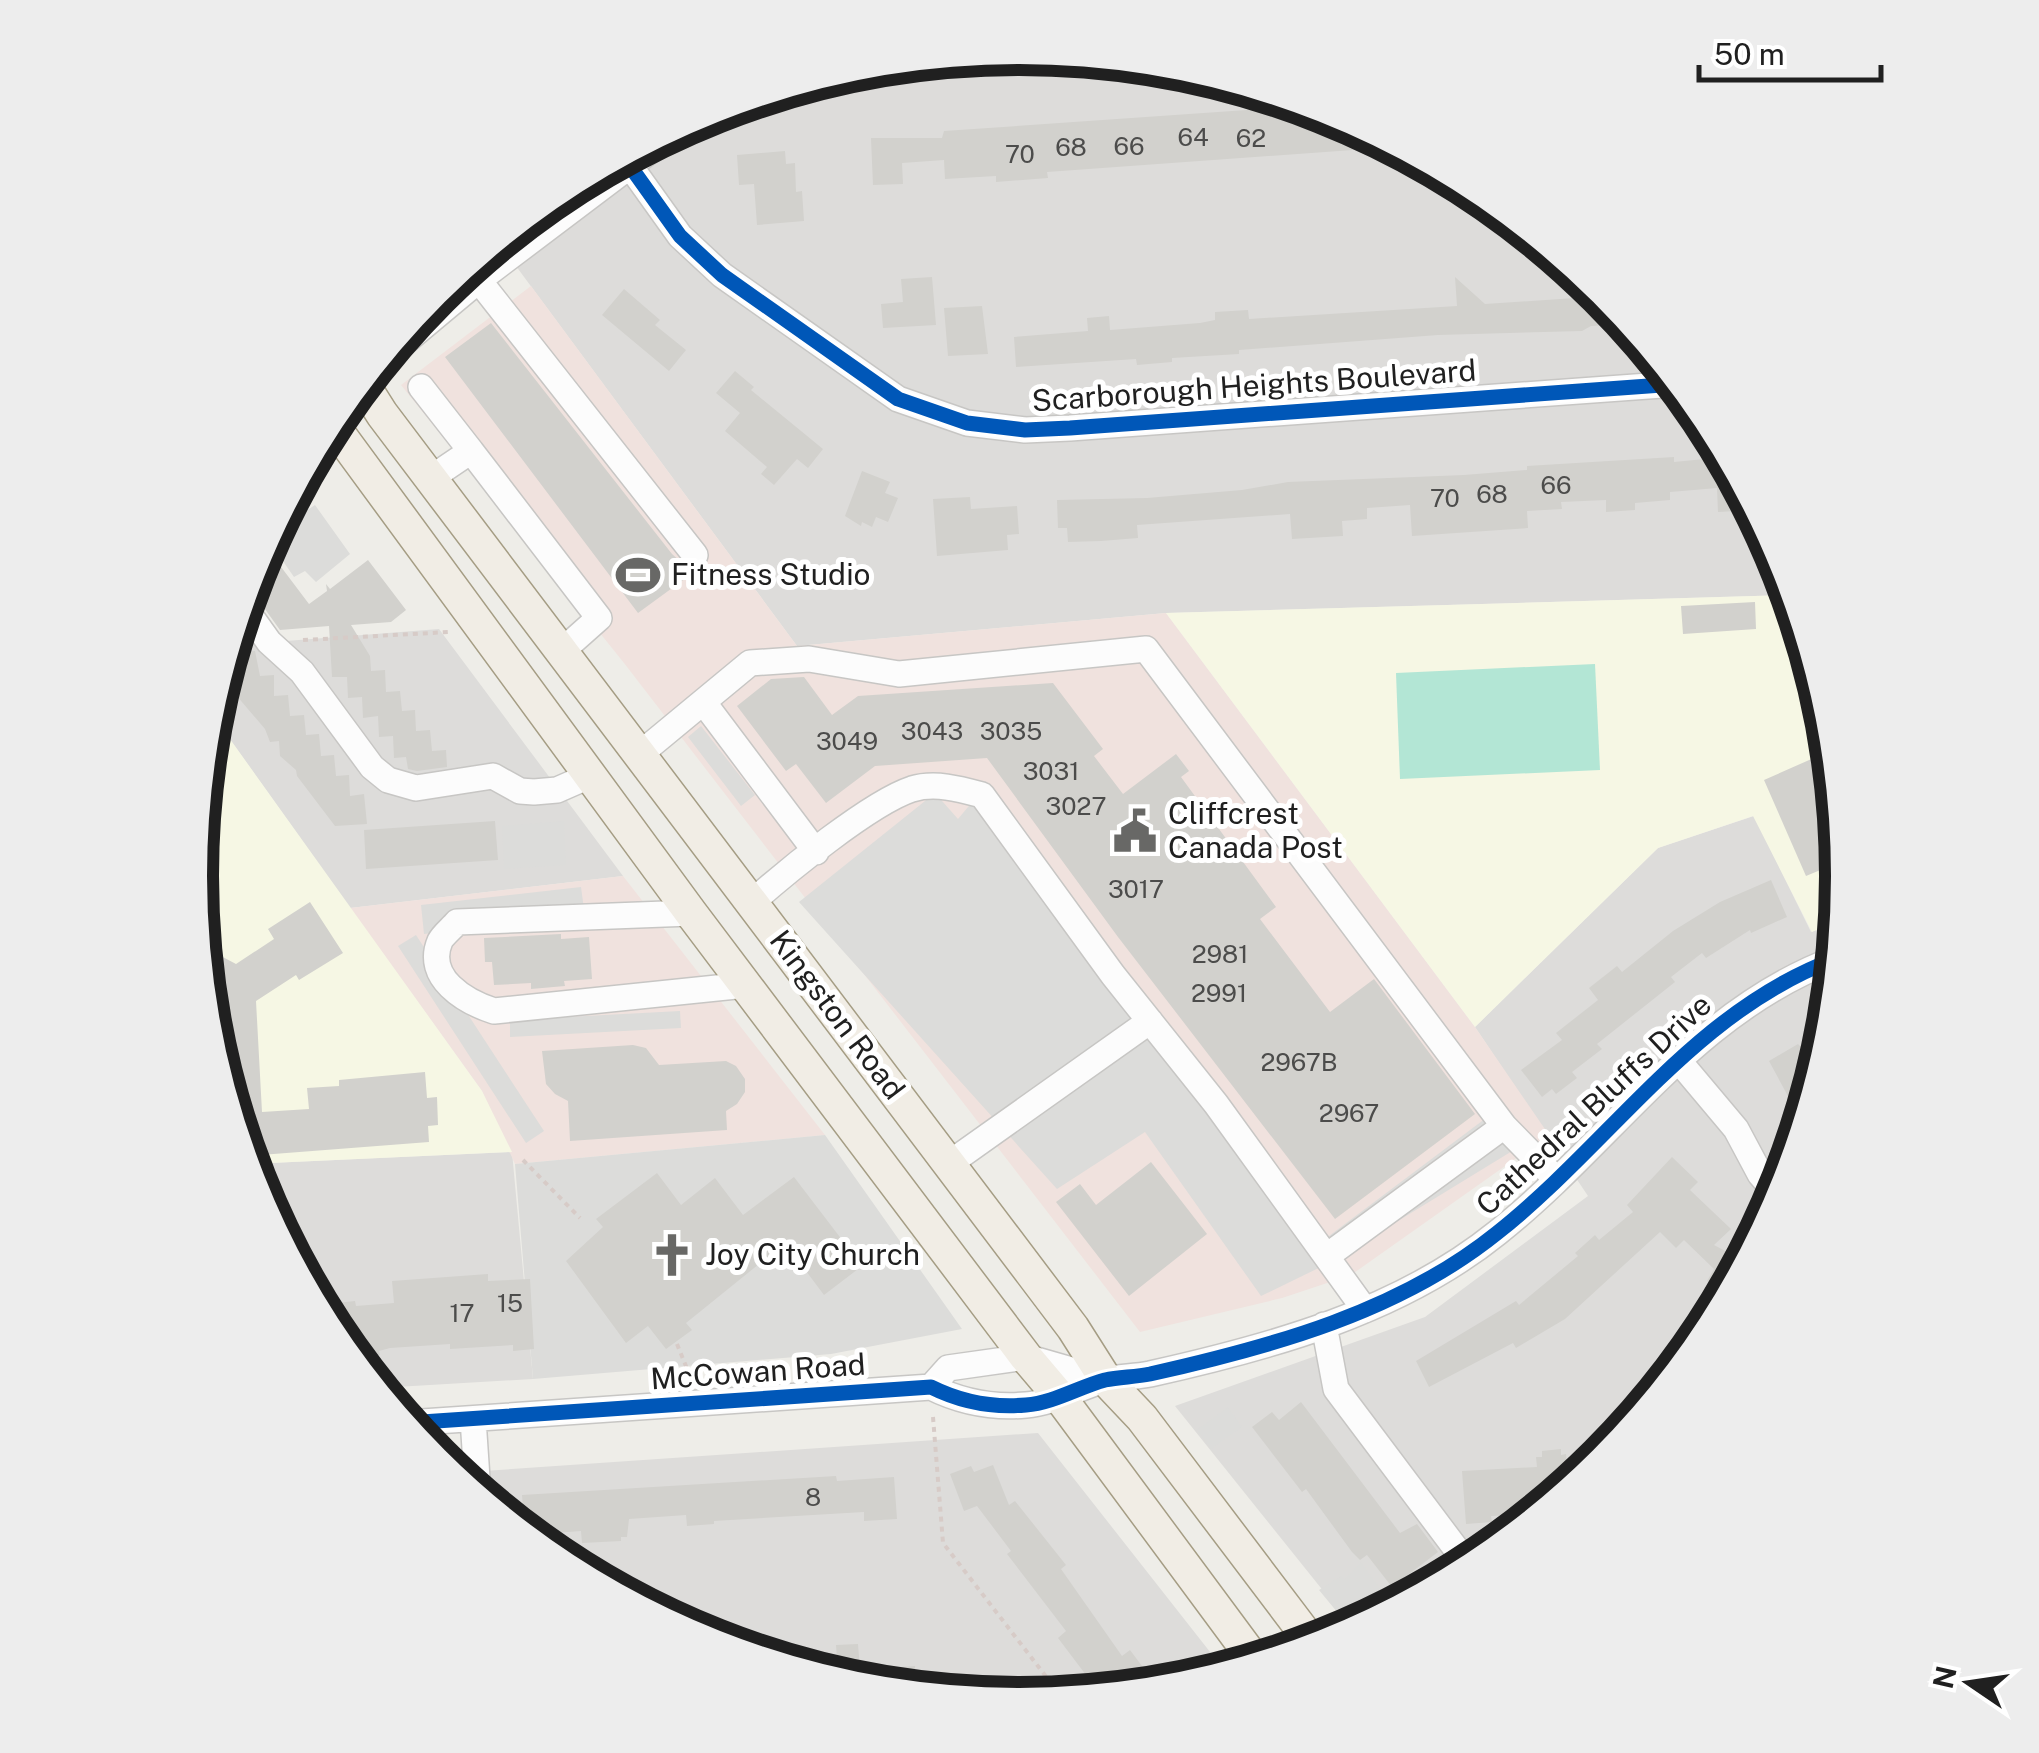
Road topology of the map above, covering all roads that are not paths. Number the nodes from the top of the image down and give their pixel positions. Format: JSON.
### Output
{"nodes":[{"id":1,"x":632,"y":169,"type":"edge"},
{"id":2,"x":583,"y":198,"type":"edge"},
{"id":3,"x":553,"y":220,"type":"edge"},
{"id":4,"x":478,"y":279,"type":"edge"},
{"id":5,"x":1658,"y":385,"type":"edge"},
{"id":6,"x":421,"y":387,"type":"dead end"},
{"id":7,"x":372,"y":397,"type":"edge"},
{"id":8,"x":343,"y":438,"type":"edge"},
{"id":9,"x":471,"y":451,"type":"junction"},
{"id":10,"x":431,"y":478,"type":"junction"},
{"id":11,"x":695,"y":555,"type":"dead end"},
{"id":12,"x":255,"y":622,"type":"edge"},
{"id":13,"x":563,"y":650,"type":"junction"},
{"id":14,"x":704,"y":702,"type":"junction"},
{"id":15,"x":640,"y":754,"type":"junction"},
{"id":16,"x":590,"y":776,"type":"junction"},
{"id":17,"x":816,"y":852,"type":"junction"},
{"id":18,"x":752,"y":903,"type":"junction"},
{"id":19,"x":691,"y":913,"type":"junction"},
{"id":20,"x":1820,"y":966,"type":"edge"},
{"id":21,"x":746,"y":985,"type":"junction"},
{"id":22,"x":1150,"y":1021,"type":"junction"},
{"id":23,"x":1678,"y":1060,"type":"junction"},
{"id":24,"x":1504,"y":1126,"type":"junction"},
{"id":25,"x":950,"y":1163,"type":"junction"},
{"id":26,"x":1556,"y":1180,"type":"junction"},
{"id":27,"x":1766,"y":1181,"type":"edge"},
{"id":28,"x":1327,"y":1256,"type":"junction"},
{"id":29,"x":1366,"y":1310,"type":"junction"},
{"id":30,"x":1324,"y":1324,"type":"junction"},
{"id":31,"x":1026,"y":1357,"type":"junction"},
{"id":32,"x":1106,"y":1380,"type":"junction"},
{"id":33,"x":931,"y":1388,"type":"junction"},
{"id":34,"x":1059,"y":1396,"type":"junction"},
{"id":35,"x":473,"y":1419,"type":"junction"},
{"id":36,"x":426,"y":1422,"type":"edge"},
{"id":37,"x":477,"y":1472,"type":"edge"},
{"id":38,"x":1459,"y":1553,"type":"edge"},
{"id":39,"x":1304,"y":1631,"type":"edge"},
{"id":40,"x":1247,"y":1650,"type":"edge"}],
"edges":[{"from":1,"to":5,"type":"street","name":"Scarborough Heights Boulevard"},
{"from":2,"to":3,"type":"street"},
{"from":4,"to":11,"type":"street"},
{"from":6,"to":9,"type":"street"},
{"from":7,"to":10,"type":"main road","name":"Kingston Road"},
{"from":8,"to":16,"type":"main road","name":"Kingston Road"},
{"from":9,"to":10,"type":"street"},
{"from":9,"to":13,"type":"street"},
{"from":10,"to":13,"type":"main road","name":"Kingston Road"},
{"from":12,"to":16,"type":"street"},
{"from":13,"to":15,"type":"main road","name":"Kingston Road"},
{"from":14,"to":15,"type":"street"},
{"from":14,"to":17,"type":"street"},
{"from":14,"to":24,"type":"street"},
{"from":15,"to":18,"type":"main road","name":"Kingston Road"},
{"from":16,"to":19,"type":"main road","name":"Kingston Road"},
{"from":17,"to":18,"type":"street"},
{"from":17,"to":22,"type":"street"},
{"from":18,"to":25,"type":"main road","name":"Kingston Road"},
{"from":19,"to":21,"type":"main road","name":"Kingston Road"},
{"from":19,"to":21,"type":"street"},
{"from":20,"to":23,"type":"street","name":"Cathedral Bluffs Drive"},
{"from":21,"to":31,"type":"main road","name":"Kingston Road"},
{"from":22,"to":25,"type":"street"},
{"from":22,"to":28,"type":"street"},
{"from":23,"to":26,"type":"street","name":"Cathedral Bluffs Drive"},
{"from":23,"to":27,"type":"street"},
{"from":24,"to":26,"type":"street"},
{"from":24,"to":28,"type":"street"},
{"from":25,"to":32,"type":"main road","name":"Kingston Road"},
{"from":26,"to":29,"type":"street","name":"Cathedral Bluffs Drive"},
{"from":28,"to":29,"type":"street"},
{"from":29,"to":30,"type":"street","name":"Cathedral Bluffs Drive"},
{"from":30,"to":32,"type":"street","name":"Cathedral Bluffs Drive"},
{"from":30,"to":38,"type":"street"},
{"from":31,"to":32,"type":"street","name":"McCowan Road"},
{"from":31,"to":33,"type":"street","name":"McCowan Road"},
{"from":31,"to":34,"type":"main road","name":"Kingston Road"},
{"from":32,"to":34,"type":"street","name":"McCowan Road"},
{"from":32,"to":39,"type":"main road","name":"Kingston Road"},
{"from":33,"to":34,"type":"street","name":"McCowan Road"},
{"from":33,"to":35,"type":"street","name":"McCowan Road"},
{"from":34,"to":40,"type":"main road","name":"Kingston Road"},
{"from":35,"to":36,"type":"street","name":"McCowan Road"},
{"from":35,"to":37,"type":"street"}]}
